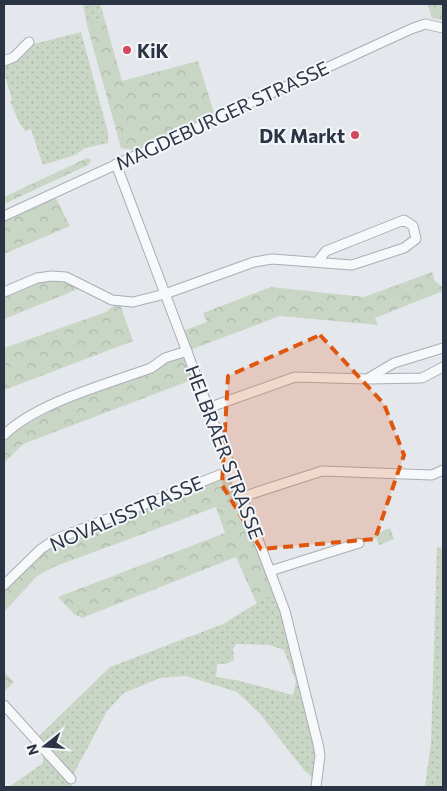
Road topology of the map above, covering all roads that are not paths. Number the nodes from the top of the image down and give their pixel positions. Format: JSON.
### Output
{"nodes":[{"id":1,"x":443,"y":28,"type":"edge"},
{"id":2,"x":29,"y":42,"type":"dead end"},
{"id":3,"x":4,"y":61,"type":"edge"},
{"id":4,"x":116,"y":164,"type":"junction"},
{"id":5,"x":4,"y":216,"type":"edge"},
{"id":6,"x":318,"y":261,"type":"junction"},
{"id":7,"x":4,"y":292,"type":"edge"},
{"id":8,"x":165,"y":294,"type":"junction"},
{"id":9,"x":443,"y":348,"type":"edge"},
{"id":10,"x":187,"y":351,"type":"junction"},
{"id":11,"x":443,"y":367,"type":"edge"},
{"id":12,"x":367,"y":379,"type":"junction"},
{"id":13,"x":208,"y":408,"type":"junction"},
{"id":14,"x":4,"y":435,"type":"edge"},
{"id":15,"x":232,"y":470,"type":"junction"},
{"id":16,"x":443,"y":470,"type":"edge"},
{"id":17,"x":242,"y":497,"type":"junction"},
{"id":18,"x":359,"y":543,"type":"dead end"},
{"id":19,"x":270,"y":571,"type":"junction"},
{"id":20,"x":4,"y":585,"type":"edge"},
{"id":21,"x":4,"y":705,"type":"edge"},
{"id":22,"x":71,"y":779,"type":"dead end"},
{"id":23,"x":316,"y":787,"type":"edge"}],
"edges":[{"from":1,"to":4,"type":"street","name":"MAGDEBURGER STRASSE"},
{"from":2,"to":3,"type":"street"},
{"from":4,"to":5,"type":"street","name":"MAGDEBURGER STRASSE"},
{"from":4,"to":8,"type":"street","name":"HELBRAER STRASSE"},
{"from":6,"to":6,"type":"street"},
{"from":6,"to":8,"type":"street"},
{"from":7,"to":8,"type":"street"},
{"from":8,"to":10,"type":"street","name":"HELBRAER STRASSE"},
{"from":9,"to":12,"type":"street"},
{"from":10,"to":13,"type":"street","name":"HELBRAER STRASSE"},
{"from":10,"to":14,"type":"street"},
{"from":11,"to":12,"type":"street"},
{"from":12,"to":13,"type":"street"},
{"from":13,"to":15,"type":"street","name":"HELBRAER STRASSE"},
{"from":15,"to":17,"type":"street","name":"HELBRAER STRASSE"},
{"from":15,"to":20,"type":"street","name":"NOVALISSTRASSE"},
{"from":16,"to":17,"type":"street"},
{"from":17,"to":19,"type":"street","name":"HELBRAER STRASSE"},
{"from":18,"to":19,"type":"street"},
{"from":19,"to":23,"type":"street","name":"HELBRAER STRASSE"},
{"from":21,"to":22,"type":"street"}]}
